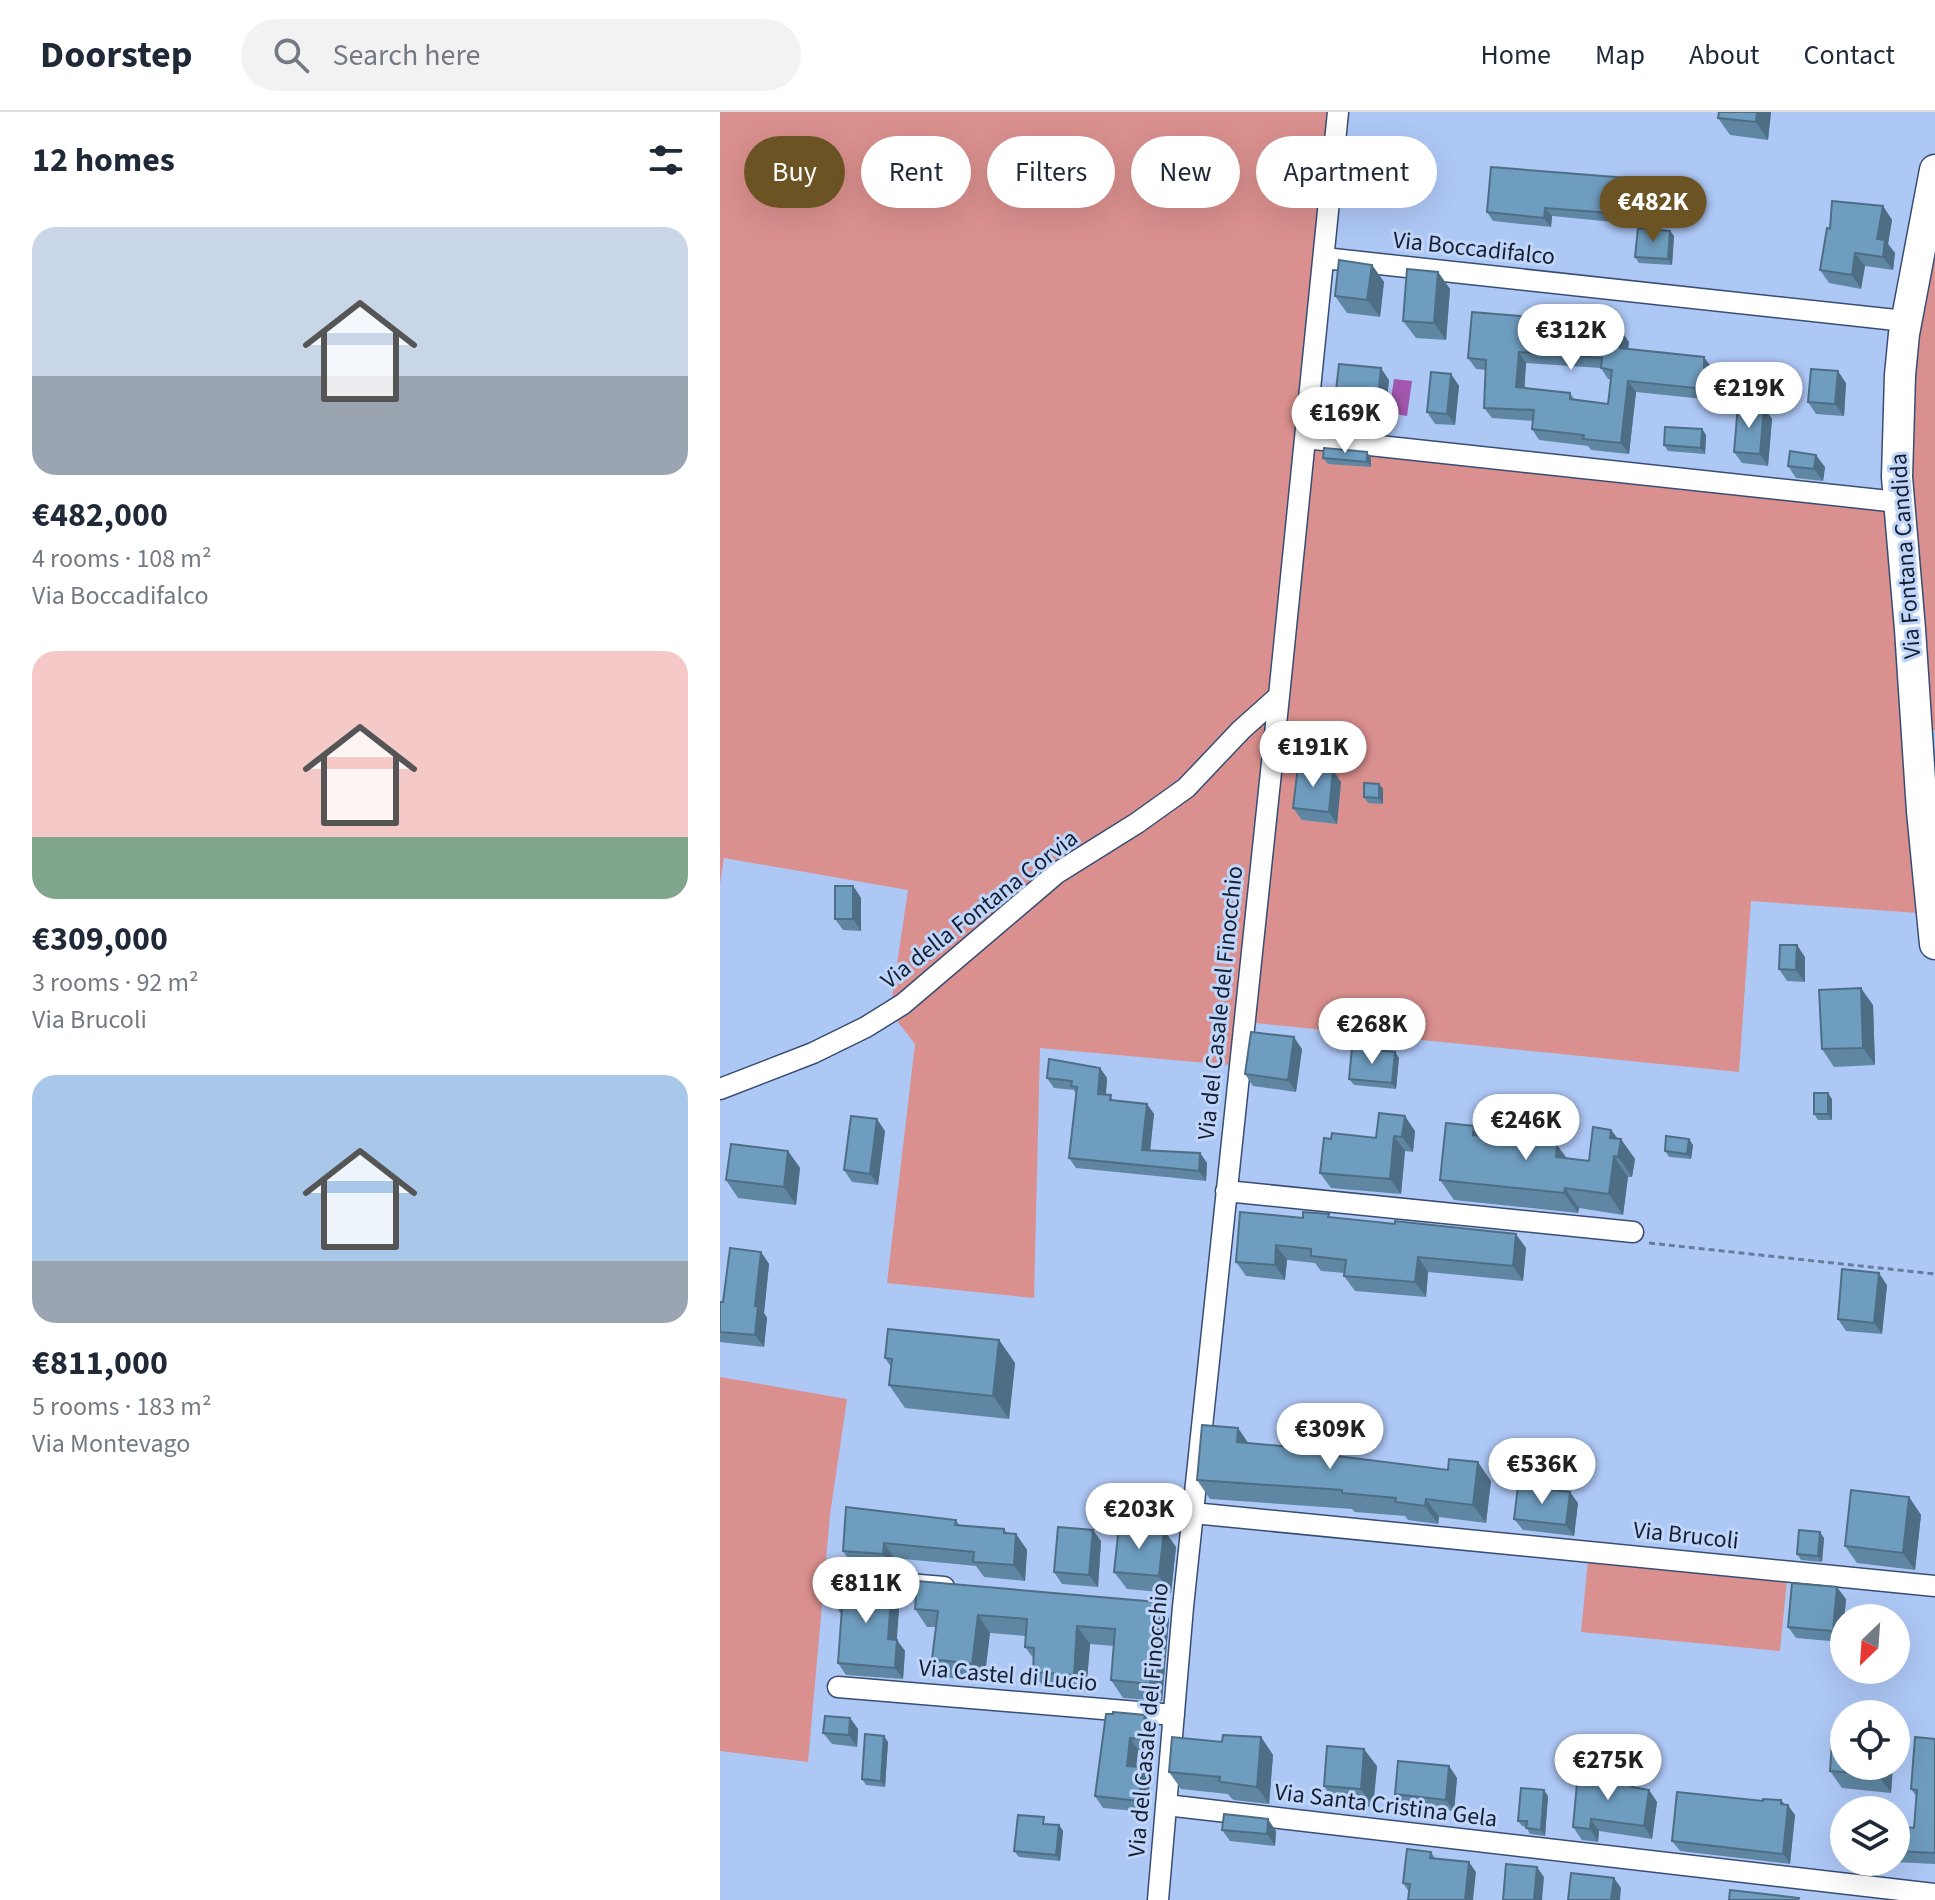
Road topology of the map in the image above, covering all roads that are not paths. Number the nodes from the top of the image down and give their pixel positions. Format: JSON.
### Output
{"nodes":[{"id":1,"x":1338,"y":112,"type":"edge"},
{"id":2,"x":1935,"y":170,"type":"edge"},
{"id":3,"x":1324,"y":258,"type":"junction"},
{"id":4,"x":1905,"y":321,"type":"junction"},
{"id":5,"x":1305,"y":438,"type":"junction"},
{"id":6,"x":1898,"y":502,"type":"junction"},
{"id":7,"x":1279,"y":696,"type":"junction"},
{"id":8,"x":1933,"y":914,"type":"edge"},
{"id":9,"x":1935,"y":944,"type":"edge"},
{"id":10,"x":720,"y":1089,"type":"edge"},
{"id":11,"x":1226,"y":1191,"type":"junction"},
{"id":12,"x":1633,"y":1232,"type":"road end"},
{"id":13,"x":1193,"y":1513,"type":"junction"},
{"id":14,"x":848,"y":1579,"type":"edge"},
{"id":15,"x":1935,"y":1586,"type":"edge"},
{"id":16,"x":960,"y":1588,"type":"edge"},
{"id":17,"x":838,"y":1687,"type":"dead end"},
{"id":18,"x":1174,"y":1715,"type":"junction"},
{"id":19,"x":1166,"y":1805,"type":"junction"},
{"id":20,"x":1935,"y":1894,"type":"edge"},
{"id":21,"x":1158,"y":1900,"type":"edge"}],
"edges":[{"from":1,"to":3,"type":"street","name":"Via del Casale del Finocchio"},
{"from":2,"to":4,"type":"main road","name":"Via Fontana Candida"},
{"from":3,"to":4,"type":"street","name":"Via Boccadifalco"},
{"from":3,"to":5,"type":"street","name":"Via del Casale del Finocchio"},
{"from":4,"to":6,"type":"main road","name":"Via Fontana Candida"},
{"from":5,"to":6,"type":"street"},
{"from":5,"to":7,"type":"street","name":"Via del Casale del Finocchio"},
{"from":6,"to":8,"type":"main road","name":"Via Fontana Candida"},
{"from":7,"to":10,"type":"street","name":"Via della Fontana Corvia"},
{"from":7,"to":11,"type":"street","name":"Via del Casale del Finocchio"},
{"from":8,"to":9,"type":"main road","name":"Via Fontana Candida"},
{"from":11,"to":12,"type":"street"},
{"from":11,"to":13,"type":"street","name":"Via del Casale del Finocchio"},
{"from":13,"to":15,"type":"street","name":"Via Brucoli"},
{"from":13,"to":18,"type":"street","name":"Via del Casale del Finocchio"},
{"from":14,"to":16,"type":"street"},
{"from":17,"to":18,"type":"street","name":"Via Castel di Lucio"},
{"from":18,"to":19,"type":"street","name":"Via del Casale del Finocchio"},
{"from":19,"to":20,"type":"street","name":"Via Santa Cristina Gela"},
{"from":19,"to":21,"type":"street","name":"Via del Casale del Finocchio"}]}
